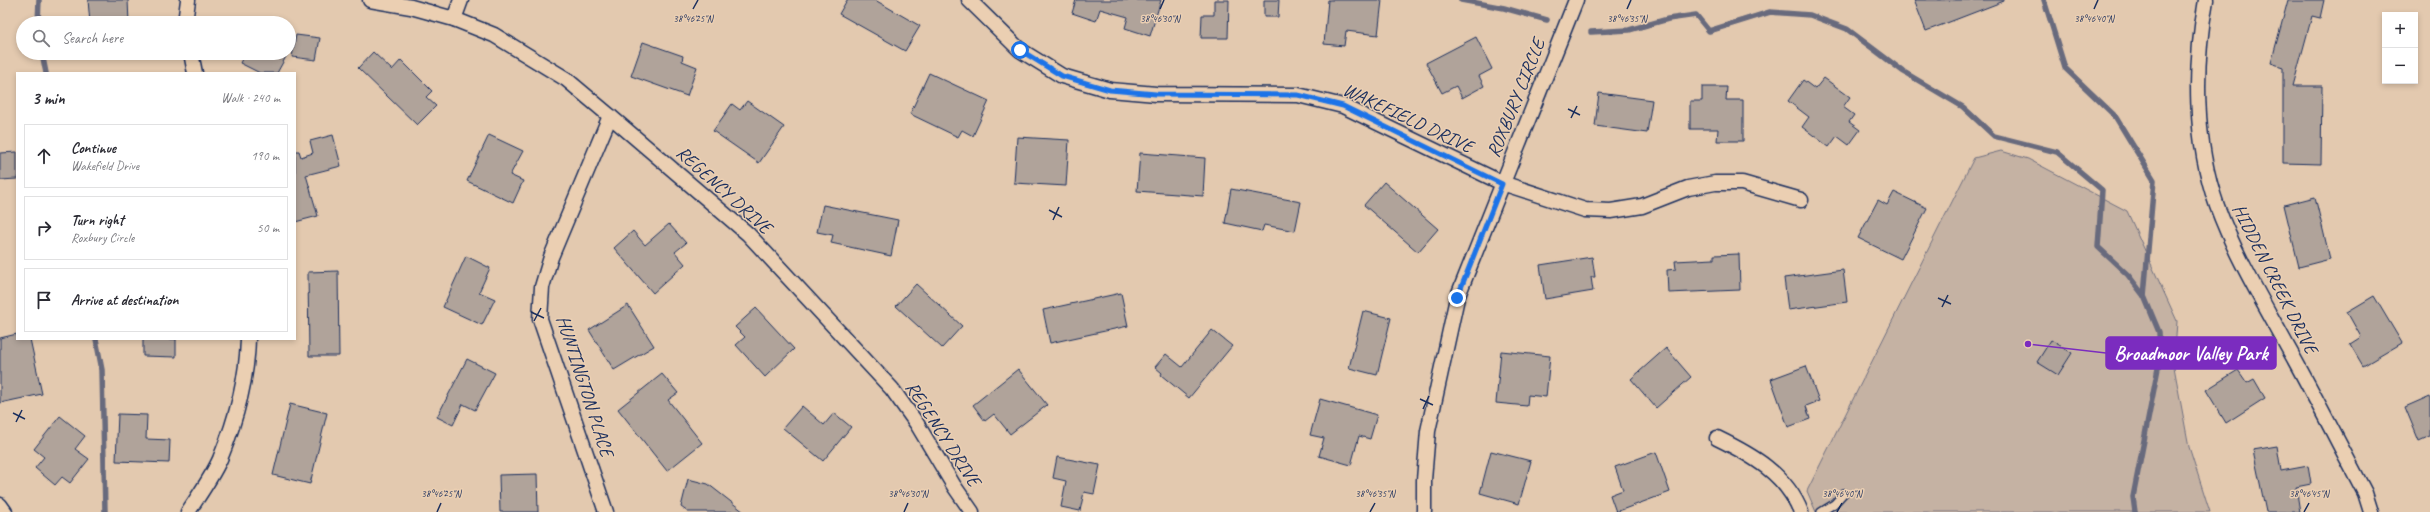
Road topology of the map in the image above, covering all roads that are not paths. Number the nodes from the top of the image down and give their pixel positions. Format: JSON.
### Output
{"nodes":[{"id":1,"x":188,"y":0,"type":"edge"},
{"id":2,"x":370,"y":0,"type":"edge"},
{"id":3,"x":461,"y":0,"type":"edge"},
{"id":4,"x":969,"y":0,"type":"edge"},
{"id":5,"x":1576,"y":0,"type":"edge"},
{"id":6,"x":2206,"y":0,"type":"edge"},
{"id":7,"x":186,"y":16,"type":"edge"},
{"id":8,"x":454,"y":19,"type":"junction"},
{"id":9,"x":192,"y":60,"type":"edge"},
{"id":10,"x":195,"y":72,"type":"edge"},
{"id":11,"x":610,"y":116,"type":"junction"},
{"id":12,"x":1502,"y":184,"type":"junction"},
{"id":13,"x":1801,"y":200,"type":"dead end"},
{"id":14,"x":248,"y":340,"type":"edge"},
{"id":15,"x":1717,"y":438,"type":"dead end"},
{"id":16,"x":1844,"y":492,"type":"dead end"},
{"id":17,"x":0,"y":505,"type":"edge"},
{"id":18,"x":5,"y":512,"type":"edge"},
{"id":19,"x":188,"y":512,"type":"edge"},
{"id":20,"x":606,"y":512,"type":"edge"},
{"id":21,"x":972,"y":512,"type":"edge"},
{"id":22,"x":1424,"y":512,"type":"edge"},
{"id":23,"x":1801,"y":512,"type":"edge"},
{"id":24,"x":1821,"y":512,"type":"edge"},
{"id":25,"x":2371,"y":512,"type":"edge"}],
"edges":[{"from":1,"to":7,"type":"street"},
{"from":2,"to":8,"type":"street","name":"REGENCY DRIVE"},
{"from":3,"to":8,"type":"street"},
{"from":4,"to":12,"type":"street","name":"WAKEFIELD DRIVE"},
{"from":5,"to":12,"type":"street","name":"ROXBURY CIRCLE"},
{"from":6,"to":25,"type":"street","name":"HIDDEN CREEK DRIVE"},
{"from":8,"to":11,"type":"street","name":"REGENCY DRIVE"},
{"from":9,"to":10,"type":"street"},
{"from":11,"to":20,"type":"street","name":"HUNTINGTON PLACE"},
{"from":11,"to":21,"type":"street","name":"REGENCY DRIVE"},
{"from":12,"to":13,"type":"street","name":"WAKEFIELD DRIVE"},
{"from":12,"to":22,"type":"street","name":"ROXBURY CIRCLE"},
{"from":14,"to":19,"type":"street"},
{"from":15,"to":23,"type":"street"},
{"from":16,"to":24,"type":"lane"},
{"from":17,"to":18,"type":"street"}]}
